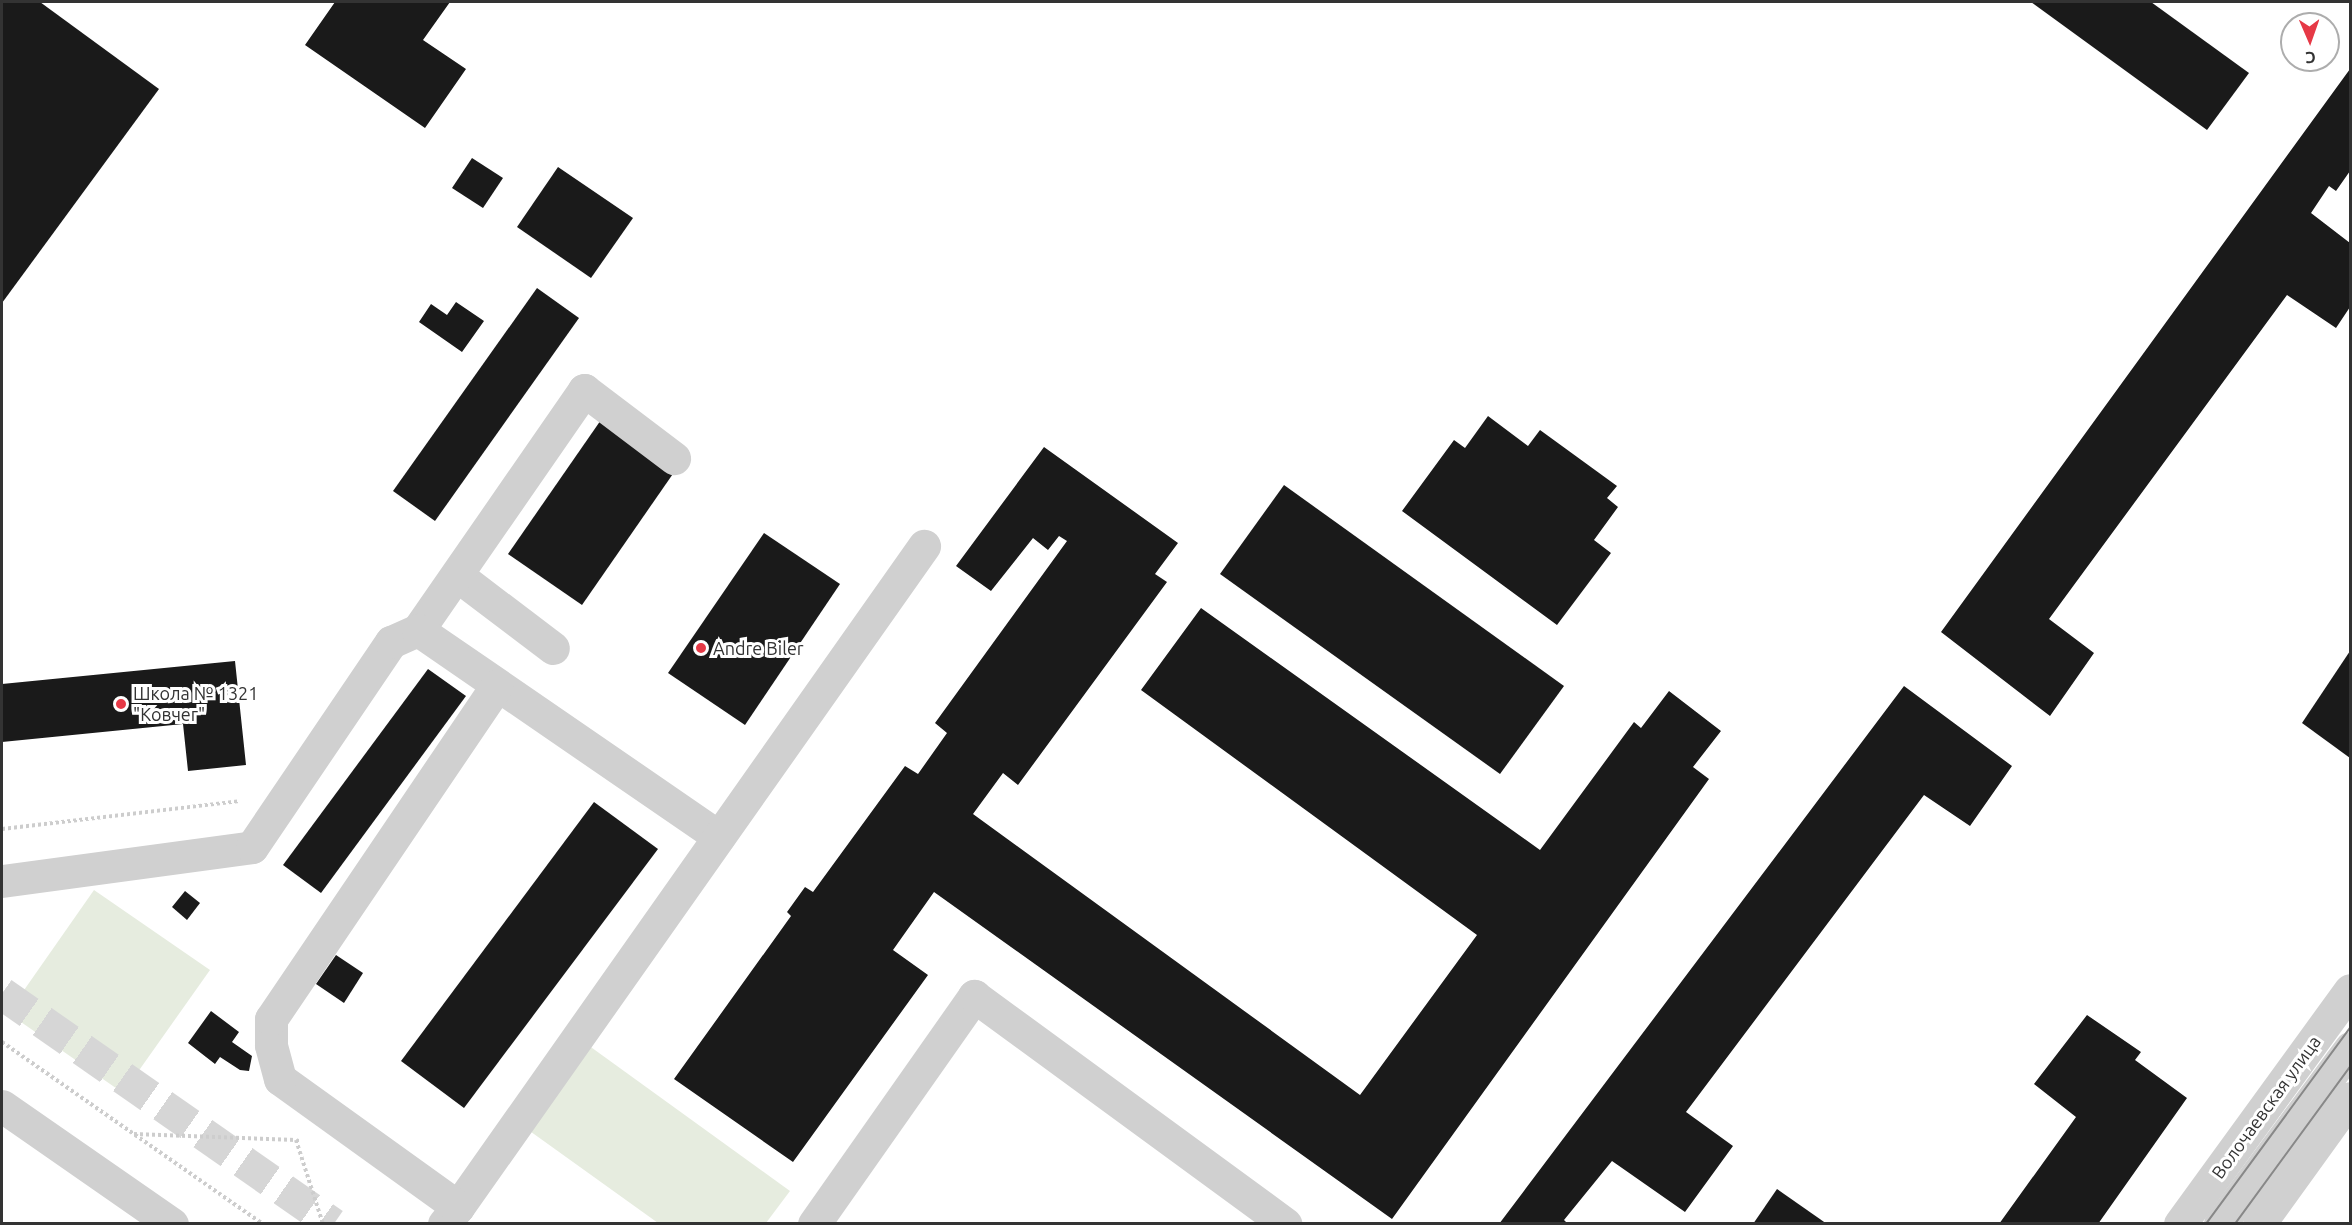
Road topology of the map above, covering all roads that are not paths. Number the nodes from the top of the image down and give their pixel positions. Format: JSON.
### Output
{"nodes":[{"id":1,"x":674,"y":458,"type":"dead end"},
{"id":2,"x":924,"y":546,"type":"dead end"},
{"id":3,"x":458,"y":576,"type":"junction"},
{"id":4,"x":418,"y":630,"type":"junction"},
{"id":5,"x":553,"y":648,"type":"dead end"},
{"id":6,"x":497,"y":685,"type":"junction"},
{"id":7,"x":719,"y":837,"type":"junction"},
{"id":8,"x":2,"y":881,"type":"edge"},
{"id":9,"x":2350,"y":990,"type":"edge"},
{"id":10,"x":2323,"y":1028,"type":"junction"},
{"id":11,"x":2350,"y":1048,"type":"edge"},
{"id":12,"x":2350,"y":1098,"type":"edge"},
{"id":13,"x":2,"y":1106,"type":"edge"},
{"id":14,"x":451,"y":1215,"type":"edge"},
{"id":15,"x":172,"y":1224,"type":"edge"},
{"id":16,"x":814,"y":1224,"type":"edge"},
{"id":17,"x":1285,"y":1224,"type":"edge"},
{"id":18,"x":2180,"y":1224,"type":"edge"},
{"id":19,"x":2220,"y":1224,"type":"edge"},
{"id":20,"x":2259,"y":1224,"type":"edge"}],
"edges":[{"from":1,"to":3,"type":"street"},
{"from":2,"to":7,"type":"street"},
{"from":3,"to":4,"type":"street"},
{"from":3,"to":5,"type":"street"},
{"from":4,"to":6,"type":"street"},
{"from":4,"to":8,"type":"street"},
{"from":6,"to":7,"type":"street"},
{"from":6,"to":14,"type":"street"},
{"from":7,"to":14,"type":"street"},
{"from":9,"to":10,"type":"street","name":"Волочаевская улица"},
{"from":10,"to":11,"type":"street"},
{"from":10,"to":18,"type":"street","name":"Волочаевская улица"},
{"from":11,"to":19,"type":"street"},
{"from":12,"to":20,"type":"street"},
{"from":13,"to":15,"type":"street"},
{"from":16,"to":17,"type":"street"}]}
